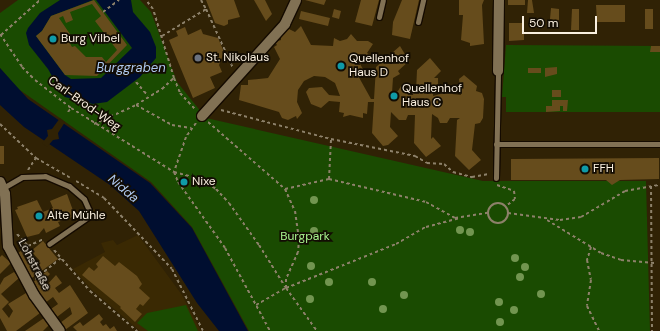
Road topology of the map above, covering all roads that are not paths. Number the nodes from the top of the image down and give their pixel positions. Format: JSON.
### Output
{"nodes":[{"id":1,"x":296,"y":0,"type":"edge"},
{"id":2,"x":383,"y":0,"type":"edge"},
{"id":3,"x":423,"y":0,"type":"edge"},
{"id":4,"x":499,"y":0,"type":"edge"},
{"id":5,"x":379,"y":18,"type":"dead end"},
{"id":6,"x":418,"y":22,"type":"dead end"},
{"id":7,"x":498,"y":71,"type":"joint"},
{"id":8,"x":202,"y":116,"type":"road end"},
{"id":9,"x":496,"y":144,"type":"junction"},
{"id":10,"x":660,"y":144,"type":"edge"},
{"id":11,"x":496,"y":178,"type":"road end"},
{"id":12,"x":2,"y":185,"type":"edge"},
{"id":13,"x":49,"y":244,"type":"road end"},
{"id":14,"x":60,"y":331,"type":"edge"}],
"edges":[{"from":1,"to":8,"type":"street"},
{"from":2,"to":5,"type":"lane"},
{"from":3,"to":6,"type":"lane"},
{"from":4,"to":7,"type":"street"},
{"from":7,"to":9,"type":"lane"},
{"from":9,"to":10,"type":"lane"},
{"from":9,"to":11,"type":"lane"},
{"from":12,"to":13,"type":"lane"},
{"from":12,"to":14,"type":"street","name":"Lohstraße"}]}
